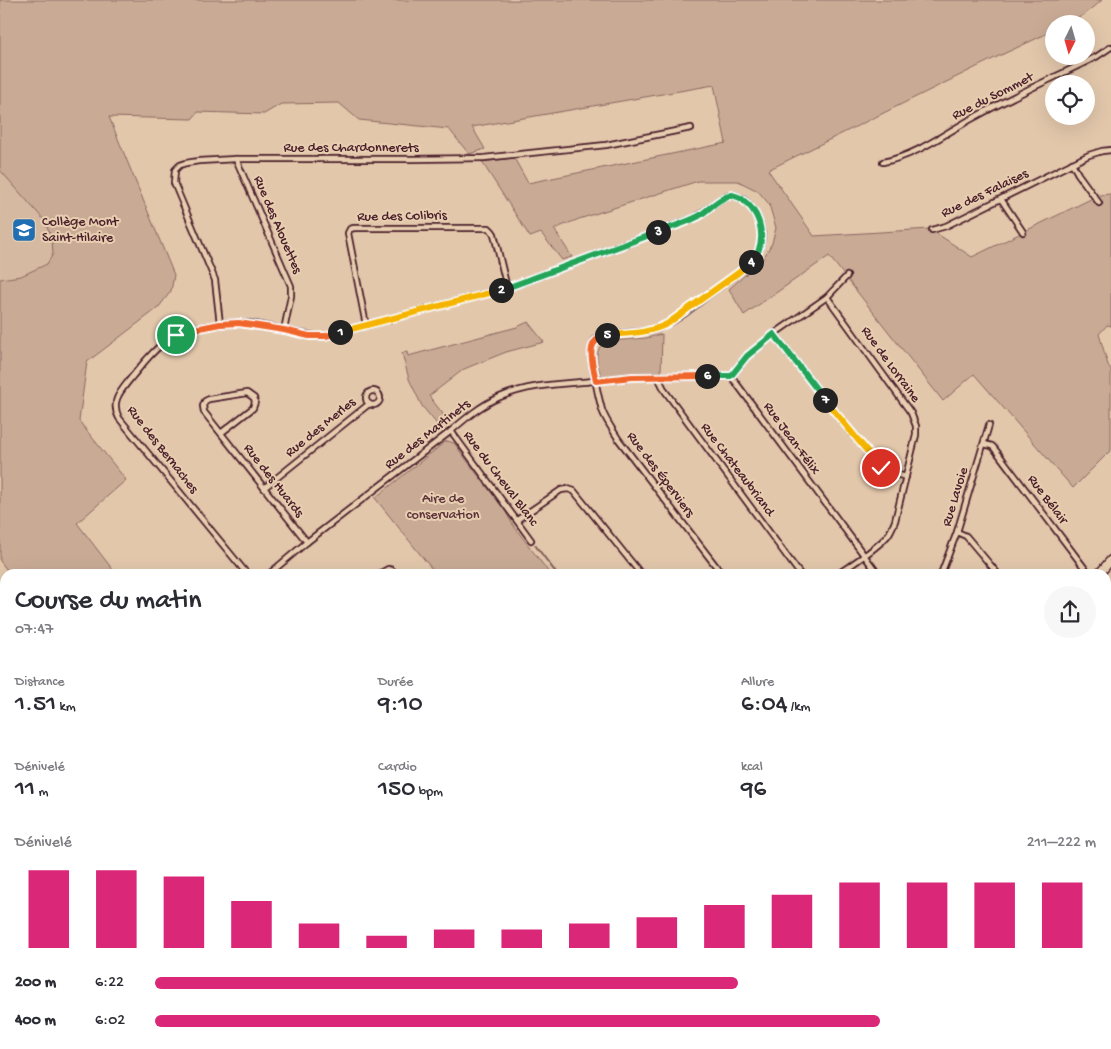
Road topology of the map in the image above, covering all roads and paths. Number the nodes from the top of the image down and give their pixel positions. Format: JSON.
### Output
{"nodes":[{"id":1,"x":1111,"y":47,"type":"edge"},
{"id":2,"x":691,"y":128,"type":"dead end"},
{"id":3,"x":1111,"y":150,"type":"edge"},
{"id":4,"x":236,"y":159,"type":"junction"},
{"id":5,"x":883,"y":162,"type":"dead end"},
{"id":6,"x":1072,"y":163,"type":"junction"},
{"id":7,"x":1001,"y":199,"type":"junction"},
{"id":8,"x":1099,"y":203,"type":"dead end"},
{"id":9,"x":932,"y":230,"type":"dead end"},
{"id":10,"x":1023,"y":232,"type":"dead end"},
{"id":11,"x":847,"y":276,"type":"dead end"},
{"id":12,"x":507,"y":288,"type":"junction"},
{"id":13,"x":827,"y":297,"type":"junction"},
{"id":14,"x":220,"y":324,"type":"junction"},
{"id":15,"x":366,"y":325,"type":"junction"},
{"id":16,"x":284,"y":330,"type":"junction"},
{"id":17,"x":774,"y":334,"type":"junction"},
{"id":18,"x":731,"y":376,"type":"junction"},
{"id":19,"x":658,"y":377,"type":"junction"},
{"id":20,"x":596,"y":381,"type":"junction"},
{"id":21,"x":368,"y":404,"type":"dead end"},
{"id":22,"x":989,"y":425,"type":"dead end"},
{"id":23,"x":451,"y":431,"type":"junction"},
{"id":24,"x":222,"y":433,"type":"junction"},
{"id":25,"x":984,"y":444,"type":"junction"},
{"id":26,"x":906,"y":477,"type":"junction"},
{"id":27,"x":264,"y":488,"type":"junction"},
{"id":28,"x":516,"y":520,"type":"junction"},
{"id":29,"x":958,"y":532,"type":"junction"},
{"id":30,"x":531,"y":540,"type":"dead end"},
{"id":31,"x":307,"y":542,"type":"junction"},
{"id":32,"x":863,"y":556,"type":"junction"},
{"id":33,"x":243,"y":569,"type":"edge"},
{"id":34,"x":275,"y":569,"type":"edge"},
{"id":35,"x":637,"y":569,"type":"edge"},
{"id":36,"x":718,"y":569,"type":"edge"},
{"id":37,"x":796,"y":569,"type":"edge"},
{"id":38,"x":845,"y":569,"type":"edge"},
{"id":39,"x":874,"y":569,"type":"edge"},
{"id":40,"x":943,"y":569,"type":"edge"},
{"id":41,"x":994,"y":569,"type":"edge"},
{"id":42,"x":1085,"y":569,"type":"edge"}],
"edges":[{"from":1,"to":5,"type":"street","name":"Rue du Sommet"},
{"from":2,"to":4,"type":"street","name":"Rue des Chardonnerets"},
{"from":3,"to":6,"type":"street","name":"Rue des Falaises"},
{"from":4,"to":14,"type":"street","name":"Rue des Chardonnerets"},
{"from":4,"to":16,"type":"street","name":"Rue des Alouettes"},
{"from":6,"to":7,"type":"street","name":"Rue des Falaises"},
{"from":6,"to":8,"type":"street"},
{"from":7,"to":9,"type":"street","name":"Rue des Falaises"},
{"from":7,"to":10,"type":"street"},
{"from":11,"to":13,"type":"street"},
{"from":12,"to":15,"type":"street","name":"Rue des Bernaches"},
{"from":12,"to":15,"type":"street","name":"Rue des Colibris"},
{"from":12,"to":20,"type":"street","name":"Rue des Bernaches"},
{"from":13,"to":17,"type":"street"},
{"from":13,"to":26,"type":"street","name":"Rue de Lorraine"},
{"from":14,"to":16,"type":"street","name":"Rue des Bernaches"},
{"from":14,"to":33,"type":"street","name":"Rue des Bernaches"},
{"from":15,"to":16,"type":"street","name":"Rue des Bernaches"},
{"from":17,"to":18,"type":"street"},
{"from":17,"to":26,"type":"street"},
{"from":18,"to":19,"type":"street"},
{"from":18,"to":32,"type":"street","name":"Rue Jean-Félix"},
{"from":19,"to":20,"type":"street","name":"Rue des Martinets"},
{"from":19,"to":37,"type":"street","name":"Rue Chateaubriand"},
{"from":20,"to":23,"type":"street","name":"Rue des Martinets"},
{"from":20,"to":36,"type":"street","name":"Rue des Éperviers"},
{"from":21,"to":27,"type":"street","name":"Rue des Merles"},
{"from":22,"to":25,"type":"street","name":"Rue Lavoie"},
{"from":23,"to":28,"type":"street","name":"Rue du Cheval Blanc"},
{"from":23,"to":31,"type":"street","name":"Rue des Martinets"},
{"from":24,"to":24,"type":"street","name":"Rue des Huards"},
{"from":24,"to":27,"type":"street","name":"Rue des Huards"},
{"from":25,"to":29,"type":"street","name":"Rue Lavoie"},
{"from":25,"to":42,"type":"street","name":"Rue Bélair"},
{"from":26,"to":32,"type":"street","name":"Rue de Lorraine"},
{"from":27,"to":31,"type":"street","name":"Rue des Huards"},
{"from":28,"to":30,"type":"street","name":"Rue du Cheval Blanc"},
{"from":28,"to":35,"type":"street"},
{"from":29,"to":40,"type":"street","name":"Rue Lavoie"},
{"from":29,"to":41,"type":"street"},
{"from":31,"to":34,"type":"street","name":"Rue des Martinets"},
{"from":32,"to":38,"type":"street","name":"Rue de Lorraine"},
{"from":32,"to":39,"type":"street","name":"Rue Jean-Félix"}]}
